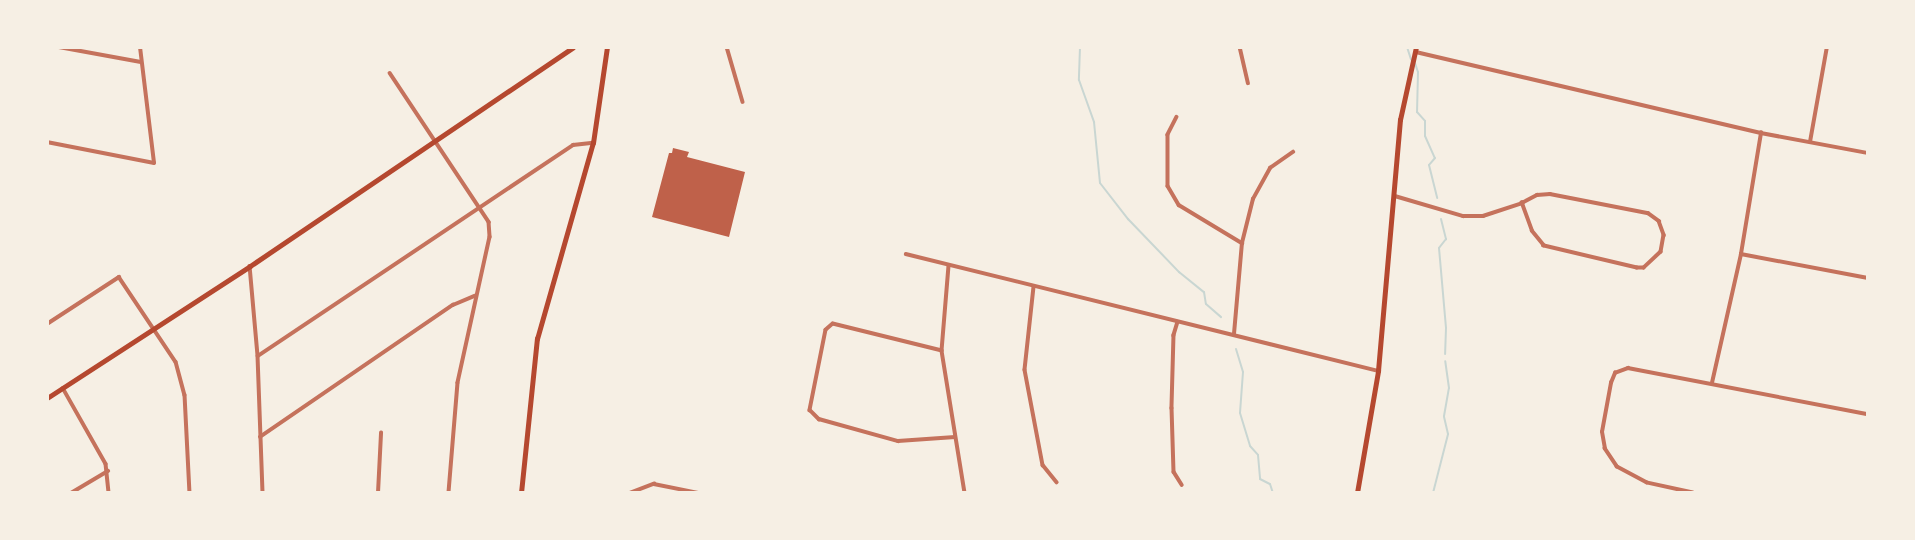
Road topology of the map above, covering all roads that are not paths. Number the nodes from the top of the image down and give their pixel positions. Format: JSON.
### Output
{"nodes":[{"id":1,"x":59,"y":47,"type":"edge"},
{"id":2,"x":139,"y":47,"type":"edge"},
{"id":3,"x":573,"y":47,"type":"edge"},
{"id":4,"x":607,"y":47,"type":"edge"},
{"id":5,"x":727,"y":47,"type":"edge"},
{"id":6,"x":1240,"y":47,"type":"edge"},
{"id":7,"x":1827,"y":47,"type":"edge"},
{"id":8,"x":1415,"y":52,"type":"edge"},
{"id":9,"x":141,"y":62,"type":"junction"},
{"id":10,"x":390,"y":73,"type":"dead end"},
{"id":11,"x":1248,"y":83,"type":"dead end"},
{"id":12,"x":743,"y":102,"type":"dead end"},
{"id":13,"x":1177,"y":117,"type":"dead end"},
{"id":14,"x":1761,"y":133,"type":"junction"},
{"id":15,"x":436,"y":139,"type":"junction"},
{"id":16,"x":47,"y":142,"type":"edge"},
{"id":17,"x":1810,"y":142,"type":"junction"},
{"id":18,"x":593,"y":143,"type":"junction"},
{"id":19,"x":1293,"y":152,"type":"dead end"},
{"id":20,"x":1868,"y":153,"type":"edge"},
{"id":21,"x":1395,"y":196,"type":"junction"},
{"id":22,"x":1522,"y":204,"type":"junction"},
{"id":23,"x":479,"y":209,"type":"junction"},
{"id":24,"x":1242,"y":243,"type":"junction"},
{"id":25,"x":906,"y":254,"type":"dead end"},
{"id":26,"x":1741,"y":254,"type":"junction"},
{"id":27,"x":949,"y":265,"type":"junction"},
{"id":28,"x":250,"y":266,"type":"junction"},
{"id":29,"x":1868,"y":278,"type":"edge"},
{"id":30,"x":1034,"y":287,"type":"junction"},
{"id":31,"x":475,"y":296,"type":"junction"},
{"id":32,"x":1178,"y":322,"type":"junction"},
{"id":33,"x":47,"y":324,"type":"edge"},
{"id":34,"x":154,"y":326,"type":"junction"},
{"id":35,"x":1234,"y":334,"type":"junction"},
{"id":36,"x":942,"y":351,"type":"junction"},
{"id":37,"x":258,"y":356,"type":"junction"},
{"id":38,"x":1378,"y":371,"type":"junction"},
{"id":39,"x":1712,"y":383,"type":"junction"},
{"id":40,"x":62,"y":388,"type":"junction"},
{"id":41,"x":47,"y":398,"type":"edge"},
{"id":42,"x":1868,"y":414,"type":"edge"},
{"id":43,"x":381,"y":433,"type":"dead end"},
{"id":44,"x":260,"y":437,"type":"junction"},
{"id":45,"x":955,"y":437,"type":"junction"},
{"id":46,"x":108,"y":471,"type":"junction"},
{"id":47,"x":1057,"y":482,"type":"dead end"},
{"id":48,"x":1182,"y":485,"type":"dead end"},
{"id":49,"x":71,"y":493,"type":"edge"},
{"id":50,"x":110,"y":493,"type":"edge"},
{"id":51,"x":190,"y":493,"type":"edge"},
{"id":52,"x":263,"y":493,"type":"edge"},
{"id":53,"x":378,"y":493,"type":"edge"},
{"id":54,"x":449,"y":493,"type":"edge"},
{"id":55,"x":521,"y":493,"type":"edge"},
{"id":56,"x":630,"y":493,"type":"edge"},
{"id":57,"x":699,"y":493,"type":"edge"},
{"id":58,"x":965,"y":493,"type":"edge"},
{"id":59,"x":1357,"y":493,"type":"edge"},
{"id":60,"x":1693,"y":493,"type":"edge"}],
"edges":[{"from":1,"to":9,"type":"street"},
{"from":2,"to":9,"type":"street"},
{"from":3,"to":15,"type":"highway"},
{"from":4,"to":18,"type":"main road"},
{"from":5,"to":12,"type":"street"},
{"from":6,"to":11,"type":"street"},
{"from":7,"to":17,"type":"street"},
{"from":8,"to":14,"type":"street"},
{"from":8,"to":21,"type":"main road"},
{"from":9,"to":16,"type":"street"},
{"from":10,"to":15,"type":"street"},
{"from":13,"to":24,"type":"street"},
{"from":14,"to":17,"type":"street"},
{"from":14,"to":26,"type":"street"},
{"from":15,"to":23,"type":"street"},
{"from":15,"to":28,"type":"highway"},
{"from":17,"to":20,"type":"street"},
{"from":18,"to":23,"type":"street"},
{"from":18,"to":55,"type":"main road"},
{"from":19,"to":24,"type":"street"},
{"from":21,"to":22,"type":"street"},
{"from":21,"to":38,"type":"main road"},
{"from":22,"to":22,"type":"street"},
{"from":23,"to":31,"type":"street"},
{"from":23,"to":37,"type":"street"},
{"from":24,"to":35,"type":"street"},
{"from":25,"to":27,"type":"street"},
{"from":26,"to":29,"type":"street"},
{"from":26,"to":39,"type":"street"},
{"from":27,"to":30,"type":"street"},
{"from":27,"to":36,"type":"street"},
{"from":28,"to":34,"type":"highway"},
{"from":28,"to":37,"type":"street"},
{"from":30,"to":32,"type":"street"},
{"from":30,"to":47,"type":"street"},
{"from":31,"to":44,"type":"street"},
{"from":31,"to":54,"type":"street"},
{"from":32,"to":35,"type":"street"},
{"from":32,"to":48,"type":"street"},
{"from":33,"to":34,"type":"street"},
{"from":34,"to":40,"type":"highway"},
{"from":34,"to":51,"type":"street"},
{"from":35,"to":38,"type":"street"},
{"from":36,"to":45,"type":"street"},
{"from":36,"to":45,"type":"street"},
{"from":37,"to":44,"type":"street"},
{"from":38,"to":59,"type":"main road"},
{"from":39,"to":42,"type":"street"},
{"from":39,"to":60,"type":"street"},
{"from":40,"to":41,"type":"highway"},
{"from":40,"to":46,"type":"street"},
{"from":43,"to":53,"type":"street"},
{"from":44,"to":52,"type":"street"},
{"from":45,"to":58,"type":"street"},
{"from":46,"to":49,"type":"street"},
{"from":46,"to":50,"type":"street"},
{"from":56,"to":57,"type":"street"}]}
